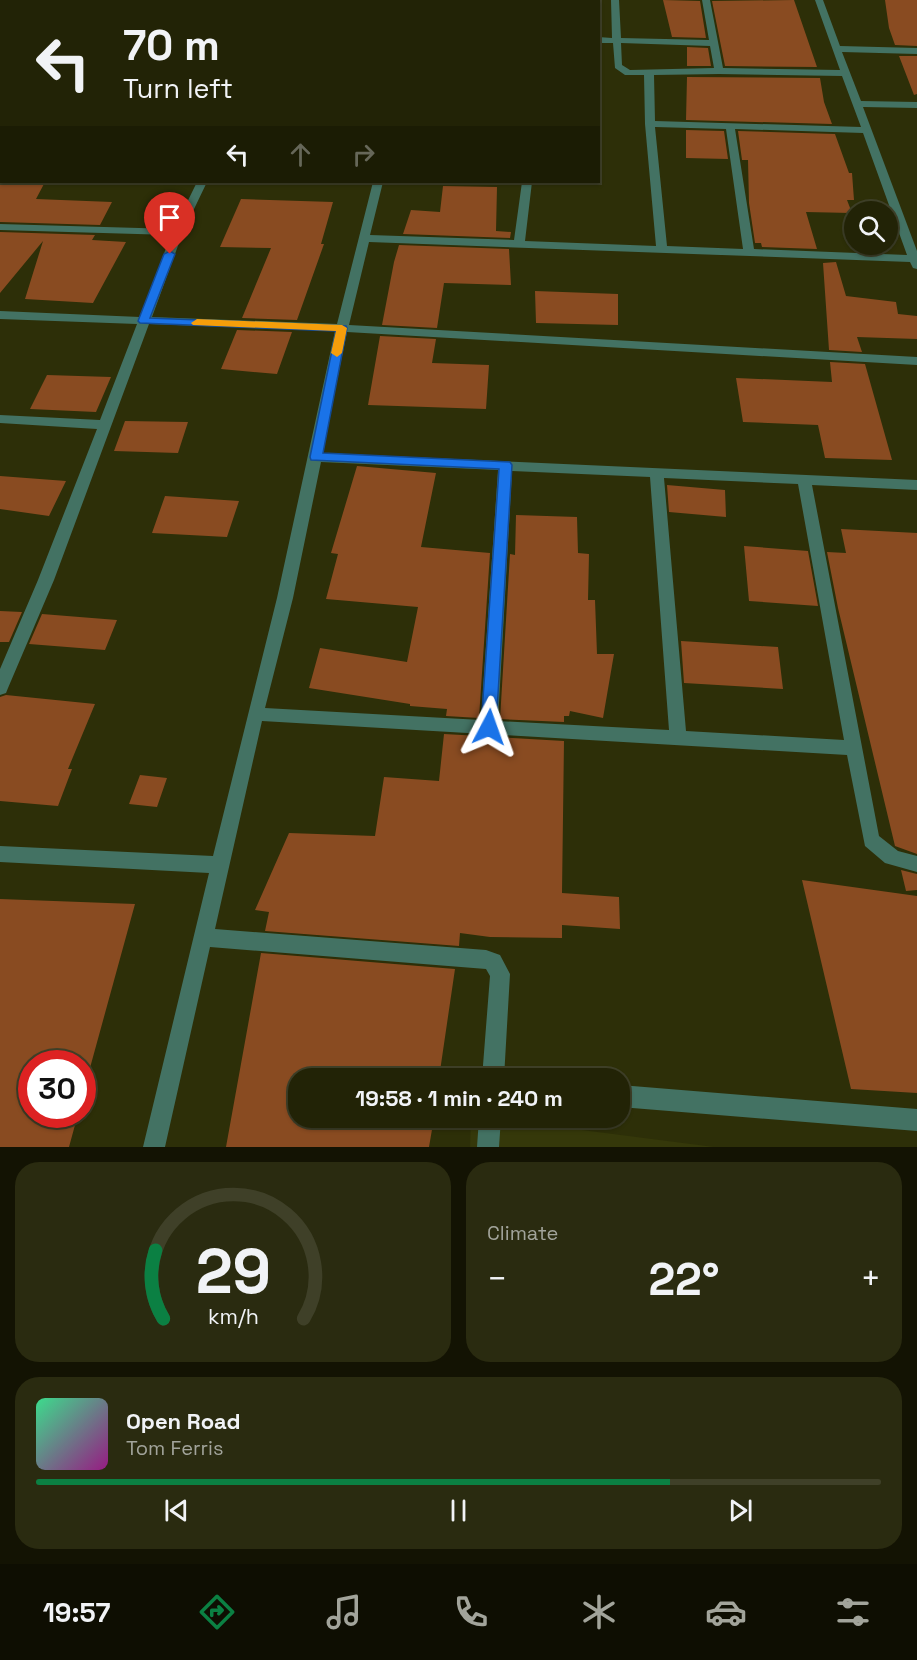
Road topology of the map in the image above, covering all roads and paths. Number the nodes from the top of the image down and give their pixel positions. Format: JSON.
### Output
{"nodes":[{"id":1,"x":615,"y":0,"type":"edge"},
{"id":2,"x":706,"y":0,"type":"edge"},
{"id":3,"x":819,"y":0,"type":"edge"},
{"id":4,"x":600,"y":40,"type":"edge"},
{"id":5,"x":618,"y":41,"type":"junction"},
{"id":6,"x":712,"y":43,"type":"junction"},
{"id":7,"x":837,"y":49,"type":"junction"},
{"id":8,"x":917,"y":51,"type":"edge"},
{"id":9,"x":719,"y":70,"type":"junction"},
{"id":10,"x":847,"y":73,"type":"junction"},
{"id":11,"x":649,"y":74,"type":"junction"},
{"id":12,"x":857,"y":104,"type":"junction"},
{"id":13,"x":917,"y":105,"type":"edge"},
{"id":14,"x":650,"y":124,"type":"junction"},
{"id":15,"x":730,"y":126,"type":"junction"},
{"id":16,"x":866,"y":130,"type":"junction"},
{"id":17,"x":202,"y":183,"type":"edge"},
{"id":18,"x":378,"y":183,"type":"edge"},
{"id":19,"x":527,"y":183,"type":"edge"},
{"id":20,"x":0,"y":227,"type":"edge"},
{"id":21,"x":178,"y":232,"type":"junction"},
{"id":22,"x":363,"y":238,"type":"junction"},
{"id":23,"x":519,"y":245,"type":"junction"},
{"id":24,"x":662,"y":249,"type":"junction"},
{"id":25,"x":748,"y":252,"type":"junction"},
{"id":26,"x":916,"y":262,"type":"edge"},
{"id":27,"x":0,"y":315,"type":"edge"},
{"id":28,"x":144,"y":321,"type":"junction"},
{"id":29,"x":342,"y":328,"type":"junction"},
{"id":30,"x":917,"y":361,"type":"edge"},
{"id":31,"x":0,"y":419,"type":"edge"},
{"id":32,"x":106,"y":424,"type":"junction"},
{"id":33,"x":316,"y":457,"type":"junction"},
{"id":34,"x":505,"y":465,"type":"junction"},
{"id":35,"x":657,"y":473,"type":"junction"},
{"id":36,"x":804,"y":479,"type":"junction"},
{"id":37,"x":917,"y":485,"type":"edge"},
{"id":38,"x":8,"y":649,"type":"edge"},
{"id":39,"x":0,"y":688,"type":"edge"},
{"id":40,"x":255,"y":714,"type":"junction"},
{"id":41,"x":489,"y":727,"type":"junction"},
{"id":42,"x":678,"y":738,"type":"junction"},
{"id":43,"x":855,"y":748,"type":"junction"},
{"id":44,"x":0,"y":854,"type":"edge"},
{"id":45,"x":917,"y":864,"type":"edge"},
{"id":46,"x":220,"y":865,"type":"junction"},
{"id":47,"x":203,"y":937,"type":"junction"},
{"id":48,"x":494,"y":1068,"type":"edge"},
{"id":49,"x":630,"y":1097,"type":"edge"},
{"id":50,"x":917,"y":1120,"type":"edge"},
{"id":51,"x":489,"y":1128,"type":"edge"},
{"id":52,"x":154,"y":1147,"type":"edge"},
{"id":53,"x":488,"y":1147,"type":"edge"}],
"edges":[{"from":1,"to":5,"type":"street"},
{"from":2,"to":6,"type":"street"},
{"from":3,"to":7,"type":"street"},
{"from":4,"to":5,"type":"street"},
{"from":5,"to":6,"type":"street"},
{"from":5,"to":11,"type":"street"},
{"from":6,"to":9,"type":"street"},
{"from":7,"to":8,"type":"street"},
{"from":7,"to":10,"type":"street"},
{"from":9,"to":10,"type":"street"},
{"from":9,"to":11,"type":"street"},
{"from":10,"to":12,"type":"street"},
{"from":11,"to":14,"type":"street"},
{"from":12,"to":13,"type":"street"},
{"from":12,"to":16,"type":"street"},
{"from":14,"to":15,"type":"street"},
{"from":14,"to":24,"type":"street"},
{"from":15,"to":16,"type":"street"},
{"from":15,"to":25,"type":"street"},
{"from":16,"to":26,"type":"street"},
{"from":17,"to":21,"type":"street"},
{"from":18,"to":22,"type":"street"},
{"from":19,"to":23,"type":"street"},
{"from":20,"to":21,"type":"street"},
{"from":21,"to":28,"type":"street"},
{"from":22,"to":23,"type":"street"},
{"from":22,"to":29,"type":"street"},
{"from":23,"to":24,"type":"street"},
{"from":24,"to":25,"type":"street"},
{"from":25,"to":26,"type":"street"},
{"from":27,"to":28,"type":"street"},
{"from":28,"to":29,"type":"street"},
{"from":28,"to":32,"type":"street"},
{"from":29,"to":30,"type":"street"},
{"from":29,"to":33,"type":"street"},
{"from":31,"to":32,"type":"street"},
{"from":32,"to":38,"type":"street"},
{"from":33,"to":34,"type":"street"},
{"from":33,"to":40,"type":"street"},
{"from":34,"to":35,"type":"street"},
{"from":34,"to":41,"type":"street"},
{"from":35,"to":36,"type":"street"},
{"from":35,"to":42,"type":"street"},
{"from":36,"to":37,"type":"street"},
{"from":36,"to":43,"type":"street"},
{"from":38,"to":39,"type":"street"},
{"from":40,"to":41,"type":"street"},
{"from":40,"to":46,"type":"street"},
{"from":41,"to":42,"type":"street"},
{"from":42,"to":43,"type":"street"},
{"from":43,"to":45,"type":"street"},
{"from":44,"to":46,"type":"street"},
{"from":46,"to":47,"type":"street"},
{"from":47,"to":48,"type":"street"},
{"from":47,"to":52,"type":"street"},
{"from":49,"to":50,"type":"street"},
{"from":51,"to":53,"type":"street"}]}
